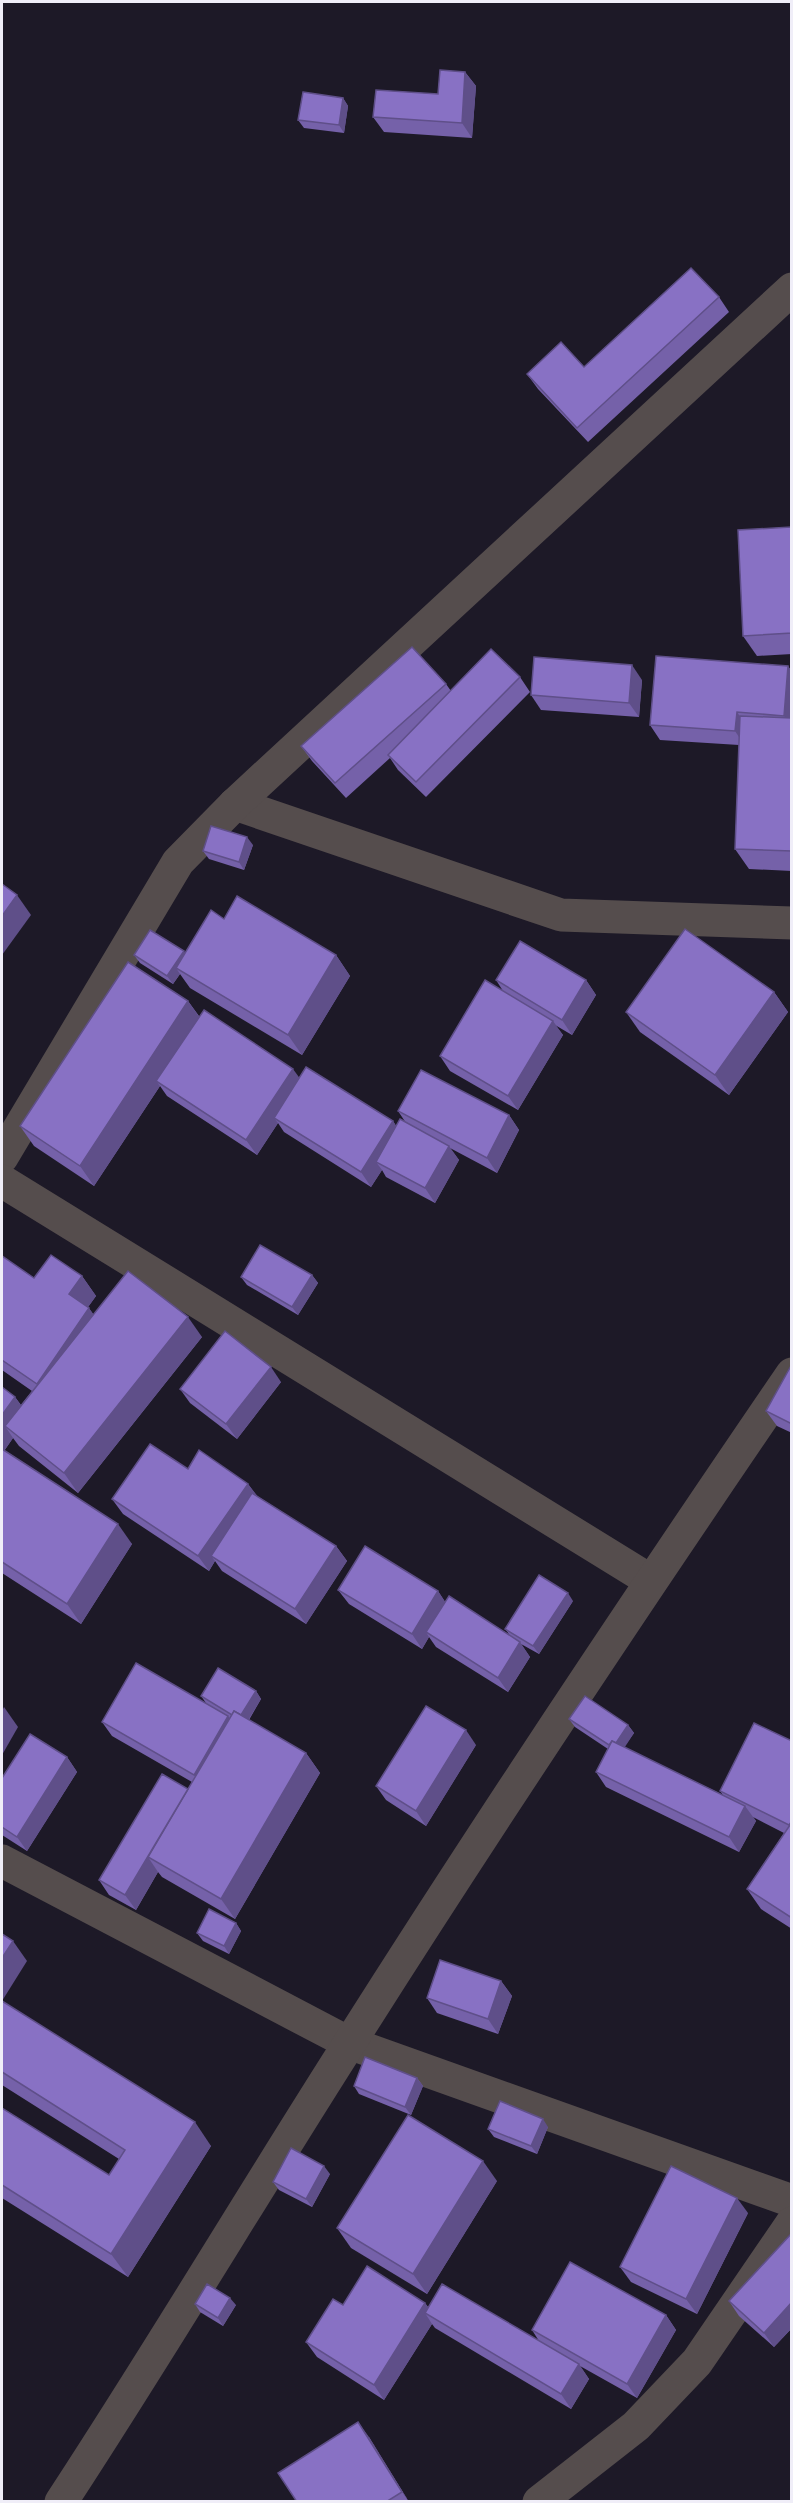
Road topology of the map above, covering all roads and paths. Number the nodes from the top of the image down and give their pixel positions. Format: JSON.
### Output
{"nodes":[{"id":1,"x":792,"y":289,"type":"edge"},
{"id":2,"x":236,"y":804,"type":"junction"},
{"id":3,"x":792,"y":923,"type":"edge"},
{"id":4,"x":2,"y":1157,"type":"edge"},
{"id":5,"x":2,"y":1180,"type":"edge"},
{"id":6,"x":792,"y":1374,"type":"edge"},
{"id":7,"x":651,"y":1581,"type":"junction"},
{"id":8,"x":2,"y":1861,"type":"edge"},
{"id":9,"x":349,"y":2043,"type":"junction"},
{"id":10,"x":792,"y":2201,"type":"edge"},
{"id":11,"x":792,"y":2223,"type":"edge"},
{"id":12,"x":61,"y":2502,"type":"edge"},
{"id":13,"x":540,"y":2502,"type":"edge"}],
"edges":[{"from":1,"to":2,"type":"street"},
{"from":2,"to":3,"type":"street"},
{"from":2,"to":4,"type":"street"},
{"from":5,"to":7,"type":"street"},
{"from":6,"to":7,"type":"street"},
{"from":7,"to":9,"type":"street"},
{"from":8,"to":9,"type":"street"},
{"from":9,"to":10,"type":"street"},
{"from":9,"to":12,"type":"street"},
{"from":11,"to":13,"type":"street"}]}
